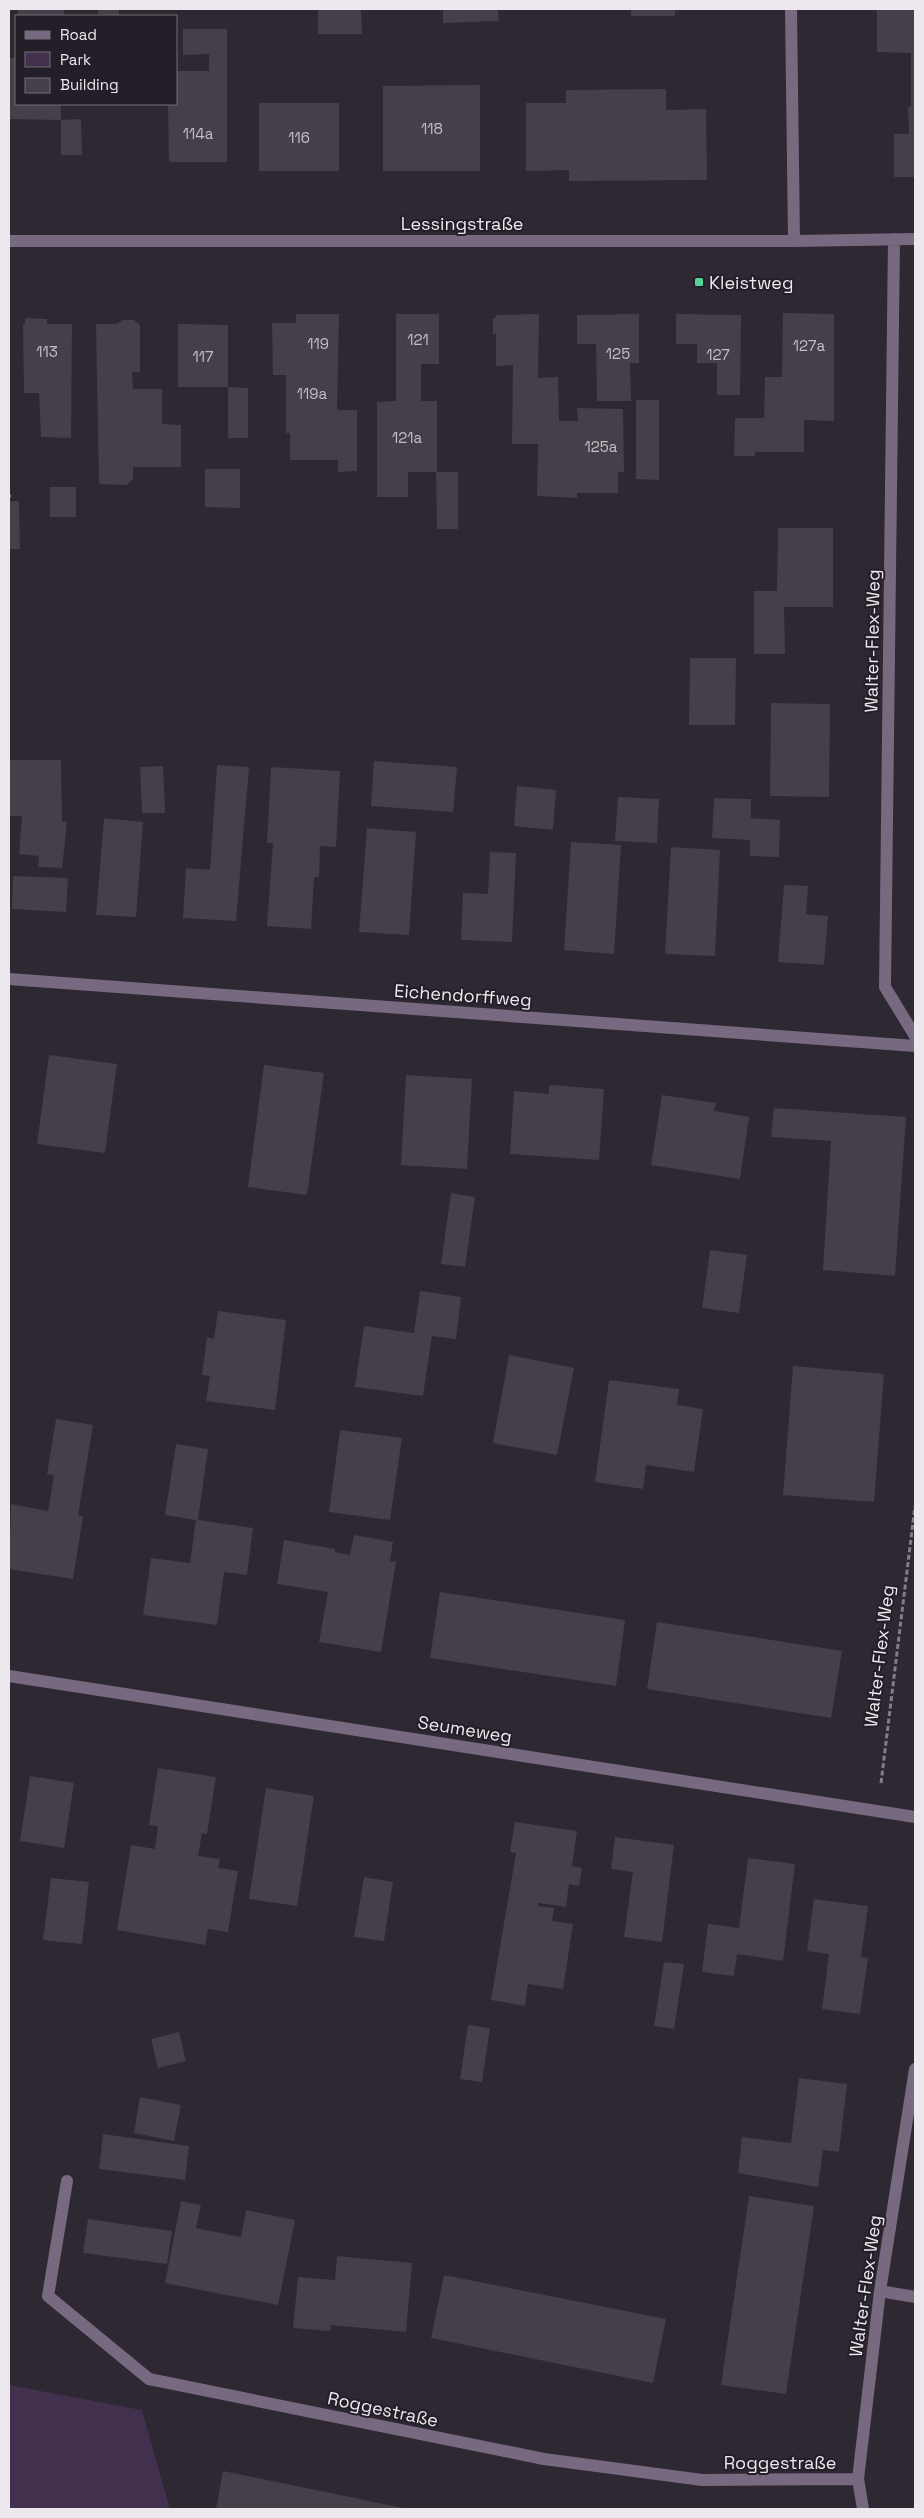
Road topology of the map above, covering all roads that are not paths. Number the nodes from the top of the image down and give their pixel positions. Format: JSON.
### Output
{"nodes":[{"id":1,"x":791,"y":9,"type":"edge"},
{"id":2,"x":894,"y":239,"type":"junction"},
{"id":3,"x":915,"y":239,"type":"edge"},
{"id":4,"x":9,"y":240,"type":"edge"},
{"id":5,"x":794,"y":241,"type":"junction"},
{"id":6,"x":9,"y":980,"type":"edge"},
{"id":7,"x":915,"y":1036,"type":"edge"},
{"id":8,"x":915,"y":1046,"type":"edge"},
{"id":9,"x":9,"y":1676,"type":"edge"},
{"id":10,"x":915,"y":1817,"type":"edge"},
{"id":11,"x":915,"y":2069,"type":"edge"},
{"id":12,"x":67,"y":2181,"type":"dead end"},
{"id":13,"x":880,"y":2290,"type":"junction"},
{"id":14,"x":915,"y":2297,"type":"edge"},
{"id":15,"x":858,"y":2479,"type":"junction"},
{"id":16,"x":863,"y":2509,"type":"edge"}],
"edges":[{"from":1,"to":5,"type":"street"},
{"from":2,"to":3,"type":"street","name":"Lessingstraße"},
{"from":2,"to":5,"type":"street","name":"Lessingstraße"},
{"from":2,"to":7,"type":"street","name":"Walter-Flex-Weg"},
{"from":4,"to":5,"type":"street","name":"Lessingstraße"},
{"from":6,"to":8,"type":"street","name":"Eichendorffweg"},
{"from":9,"to":10,"type":"street","name":"Seumeweg"},
{"from":11,"to":13,"type":"street","name":"Walter-Flex-Weg"},
{"from":12,"to":15,"type":"street","name":"Roggestraße"},
{"from":13,"to":14,"type":"street"},
{"from":13,"to":15,"type":"street","name":"Walter-Flex-Weg"},
{"from":15,"to":16,"type":"street","name":"Walter-Flex-Weg"}]}
